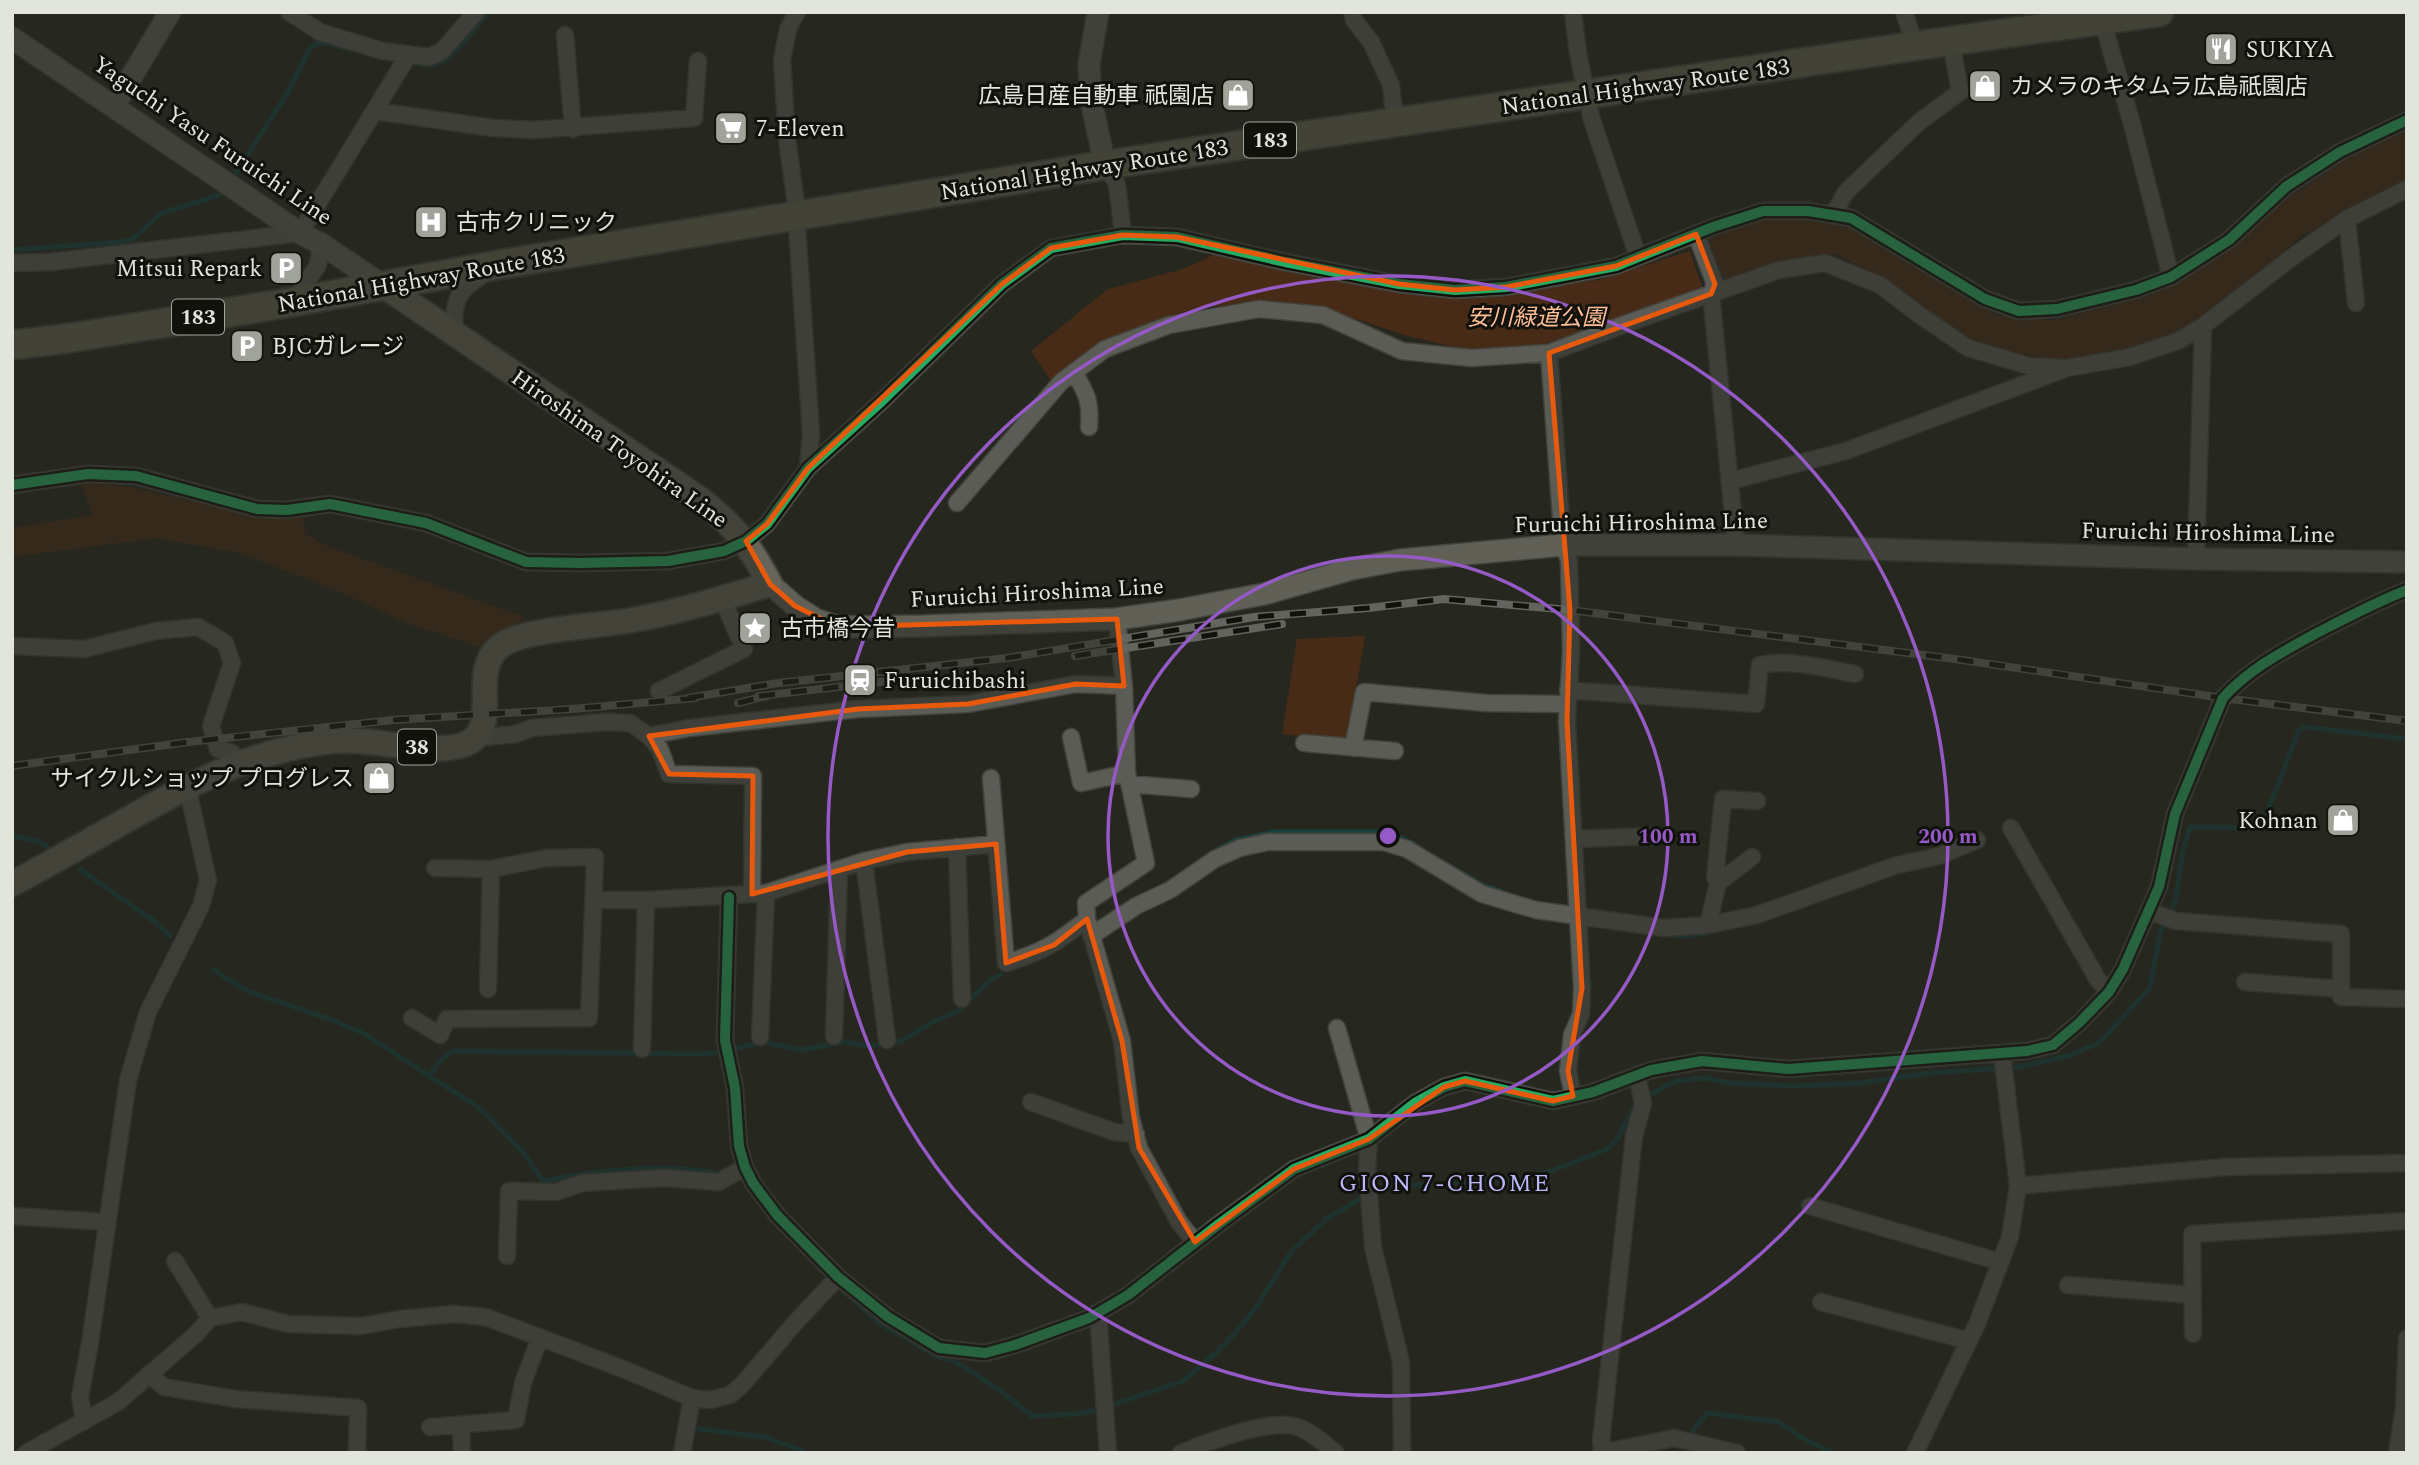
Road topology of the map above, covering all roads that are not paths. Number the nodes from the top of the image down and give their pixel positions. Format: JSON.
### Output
{"nodes":[{"id":1,"x":170,"y":12,"type":"edge"},
{"id":2,"x":289,"y":12,"type":"edge"},
{"id":3,"x":476,"y":12,"type":"edge"},
{"id":4,"x":797,"y":12,"type":"edge"},
{"id":5,"x":1098,"y":12,"type":"edge"},
{"id":6,"x":1352,"y":12,"type":"edge"},
{"id":7,"x":1573,"y":12,"type":"edge"},
{"id":8,"x":1904,"y":12,"type":"edge"},
{"id":9,"x":2159,"y":12,"type":"edge"},
{"id":10,"x":2102,"y":19,"type":"junction"},
{"id":11,"x":565,"y":35,"type":"dead end"},
{"id":12,"x":12,"y":38,"type":"edge"},
{"id":13,"x":1951,"y":40,"type":"junction"},
{"id":14,"x":1915,"y":46,"type":"junction"},
{"id":15,"x":405,"y":61,"type":"junction"},
{"id":16,"x":698,"y":61,"type":"dead end"},
{"id":17,"x":1585,"y":96,"type":"junction"},
{"id":18,"x":114,"y":106,"type":"junction"},
{"id":19,"x":376,"y":111,"type":"junction"},
{"id":20,"x":2407,"y":120,"type":"edge"},
{"id":21,"x":1395,"y":121,"type":"junction"},
{"id":22,"x":573,"y":128,"type":"junction"},
{"id":23,"x":1105,"y":164,"type":"junction"},
{"id":24,"x":2407,"y":189,"type":"edge"},
{"id":25,"x":796,"y":215,"type":"junction"},
{"id":26,"x":1833,"y":215,"type":"junction"},
{"id":27,"x":2347,"y":219,"type":"junction"},
{"id":28,"x":300,"y":233,"type":"junction"},
{"id":29,"x":1696,"y":234,"type":"junction"},
{"id":30,"x":1123,"y":235,"type":"junction"},
{"id":31,"x":321,"y":244,"type":"junction"},
{"id":32,"x":1638,"y":257,"type":"junction"},
{"id":33,"x":12,"y":263,"type":"edge"},
{"id":34,"x":503,"y":264,"type":"junction"},
{"id":35,"x":2171,"y":276,"type":"junction"},
{"id":36,"x":384,"y":286,"type":"junction"},
{"id":37,"x":1711,"y":294,"type":"junction"},
{"id":38,"x":293,"y":302,"type":"junction"},
{"id":39,"x":2357,"y":303,"type":"dead end"},
{"id":40,"x":2203,"y":326,"type":"junction"},
{"id":41,"x":455,"y":334,"type":"junction"},
{"id":42,"x":12,"y":345,"type":"edge"},
{"id":43,"x":1549,"y":353,"type":"junction"},
{"id":44,"x":2067,"y":368,"type":"junction"},
{"id":45,"x":1074,"y":372,"type":"junction"},
{"id":46,"x":1089,"y":427,"type":"dead end"},
{"id":47,"x":808,"y":468,"type":"junction"},
{"id":48,"x":1730,"y":481,"type":"junction"},
{"id":49,"x":12,"y":485,"type":"edge"},
{"id":50,"x":957,"y":503,"type":"dead end"},
{"id":51,"x":746,"y":541,"type":"junction"},
{"id":52,"x":1563,"y":545,"type":"junction"},
{"id":53,"x":1736,"y":545,"type":"junction"},
{"id":54,"x":2196,"y":559,"type":"junction"},
{"id":55,"x":2407,"y":562,"type":"edge"},
{"id":56,"x":770,"y":584,"type":"junction"},
{"id":57,"x":2407,"y":590,"type":"edge"},
{"id":58,"x":722,"y":598,"type":"junction"},
{"id":59,"x":1117,"y":619,"type":"junction"},
{"id":60,"x":12,"y":646,"type":"edge"},
{"id":61,"x":1854,"y":674,"type":"dead end"},
{"id":62,"x":1124,"y":686,"type":"junction"},
{"id":63,"x":659,"y":691,"type":"dead end"},
{"id":64,"x":1568,"y":697,"type":"junction"},
{"id":65,"x":649,"y":736,"type":"junction"},
{"id":66,"x":1071,"y":737,"type":"dead end"},
{"id":67,"x":476,"y":738,"type":"junction"},
{"id":68,"x":1304,"y":743,"type":"dead end"},
{"id":69,"x":1353,"y":748,"type":"junction"},
{"id":70,"x":1395,"y":751,"type":"dead end"},
{"id":71,"x":243,"y":761,"type":"junction"},
{"id":72,"x":991,"y":778,"type":"dead end"},
{"id":73,"x":1128,"y":778,"type":"junction"},
{"id":74,"x":187,"y":786,"type":"junction"},
{"id":75,"x":1191,"y":789,"type":"dead end"},
{"id":76,"x":1757,"y":801,"type":"dead end"},
{"id":77,"x":2011,"y":828,"type":"dead end"},
{"id":78,"x":1654,"y":836,"type":"dead end"},
{"id":79,"x":1574,"y":839,"type":"junction"},
{"id":80,"x":1977,"y":840,"type":"dead end"},
{"id":81,"x":996,"y":844,"type":"junction"},
{"id":82,"x":957,"y":847,"type":"junction"},
{"id":83,"x":1752,"y":857,"type":"dead end"},
{"id":84,"x":864,"y":861,"type":"junction"},
{"id":85,"x":435,"y":868,"type":"dead end"},
{"id":86,"x":491,"y":869,"type":"junction"},
{"id":87,"x":839,"y":869,"type":"junction"},
{"id":88,"x":1718,"y":883,"type":"junction"},
{"id":89,"x":12,"y":884,"type":"edge"},
{"id":90,"x":759,"y":894,"type":"junction"},
{"id":91,"x":729,"y":897,"type":"junction"},
{"id":92,"x":594,"y":900,"type":"junction"},
{"id":93,"x":646,"y":900,"type":"junction"},
{"id":94,"x":2149,"y":911,"type":"junction"},
{"id":95,"x":1578,"y":915,"type":"junction"},
{"id":96,"x":1087,"y":919,"type":"junction"},
{"id":97,"x":1709,"y":925,"type":"junction"},
{"id":98,"x":1091,"y":936,"type":"junction"},
{"id":99,"x":2245,"y":982,"type":"dead end"},
{"id":100,"x":488,"y":989,"type":"dead end"},
{"id":101,"x":2341,"y":989,"type":"junction"},
{"id":102,"x":2109,"y":992,"type":"junction"},
{"id":103,"x":962,"y":999,"type":"dead end"},
{"id":104,"x":2407,"y":999,"type":"edge"},
{"id":105,"x":412,"y":1018,"type":"dead end"},
{"id":106,"x":1337,"y":1028,"type":"dead end"},
{"id":107,"x":834,"y":1036,"type":"dead end"},
{"id":108,"x":760,"y":1037,"type":"dead end"},
{"id":109,"x":887,"y":1040,"type":"dead end"},
{"id":110,"x":642,"y":1049,"type":"dead end"},
{"id":111,"x":2002,"y":1053,"type":"junction"},
{"id":112,"x":1637,"y":1075,"type":"junction"},
{"id":113,"x":1573,"y":1096,"type":"junction"},
{"id":114,"x":1031,"y":1102,"type":"dead end"},
{"id":115,"x":1136,"y":1134,"type":"junction"},
{"id":116,"x":1368,"y":1139,"type":"junction"},
{"id":117,"x":2407,"y":1163,"type":"edge"},
{"id":118,"x":745,"y":1167,"type":"junction"},
{"id":119,"x":2018,"y":1186,"type":"junction"},
{"id":120,"x":1810,"y":1206,"type":"dead end"},
{"id":121,"x":12,"y":1216,"type":"edge"},
{"id":122,"x":107,"y":1222,"type":"junction"},
{"id":123,"x":2407,"y":1222,"type":"edge"},
{"id":124,"x":1195,"y":1242,"type":"junction"},
{"id":125,"x":507,"y":1256,"type":"dead end"},
{"id":126,"x":175,"y":1261,"type":"dead end"},
{"id":127,"x":2000,"y":1262,"type":"junction"},
{"id":128,"x":838,"y":1277,"type":"junction"},
{"id":129,"x":2067,"y":1285,"type":"dead end"},
{"id":130,"x":2193,"y":1295,"type":"junction"},
{"id":131,"x":1821,"y":1302,"type":"dead end"},
{"id":132,"x":1098,"y":1312,"type":"junction"},
{"id":133,"x":210,"y":1318,"type":"junction"},
{"id":134,"x":2193,"y":1334,"type":"dead end"},
{"id":135,"x":540,"y":1338,"type":"junction"},
{"id":136,"x":2407,"y":1338,"type":"edge"},
{"id":137,"x":1969,"y":1341,"type":"junction"},
{"id":138,"x":149,"y":1374,"type":"junction"},
{"id":139,"x":692,"y":1398,"type":"junction"},
{"id":140,"x":84,"y":1421,"type":"junction"},
{"id":141,"x":461,"y":1424,"type":"junction"},
{"id":142,"x":430,"y":1427,"type":"dead end"},
{"id":143,"x":29,"y":1452,"type":"edge"},
{"id":144,"x":1602,"y":1452,"type":"edge"},
{"id":145,"x":357,"y":1453,"type":"edge"},
{"id":146,"x":462,"y":1453,"type":"edge"},
{"id":147,"x":682,"y":1453,"type":"edge"},
{"id":148,"x":1108,"y":1453,"type":"edge"},
{"id":149,"x":1181,"y":1453,"type":"edge"},
{"id":150,"x":1336,"y":1453,"type":"edge"},
{"id":151,"x":1402,"y":1453,"type":"edge"},
{"id":152,"x":1737,"y":1453,"type":"edge"},
{"id":153,"x":1915,"y":1453,"type":"edge"},
{"id":154,"x":2397,"y":1453,"type":"edge"}],
"edges":[{"from":1,"to":18,"type":"main road"},
{"from":2,"to":15,"type":"street"},
{"from":3,"to":15,"type":"street"},
{"from":4,"to":25,"type":"street"},
{"from":5,"to":23,"type":"main road"},
{"from":6,"to":21,"type":"street"},
{"from":7,"to":17,"type":"street"},
{"from":8,"to":14,"type":"street"},
{"from":9,"to":10,"type":"highway","name":"National Highway Route 183","number":"183"},
{"from":10,"to":13,"type":"highway","name":"National Highway Route 183","number":"183"},
{"from":10,"to":35,"type":"street"},
{"from":11,"to":22,"type":"street"},
{"from":12,"to":18,"type":"main road","name":"Yaguchi Yasu Furuichi Line"},
{"from":13,"to":14,"type":"highway","name":"National Highway Route 183","number":"183"},
{"from":13,"to":26,"type":"street"},
{"from":14,"to":17,"type":"highway","name":"National Highway Route 183","number":"183"},
{"from":15,"to":19,"type":"street"},
{"from":16,"to":22,"type":"street"},
{"from":17,"to":21,"type":"highway","name":"National Highway Route 183","number":"183"},
{"from":17,"to":32,"type":"street"},
{"from":18,"to":28,"type":"main road","name":"Yaguchi Yasu Furuichi Line"},
{"from":19,"to":22,"type":"street"},
{"from":19,"to":28,"type":"street"},
{"from":20,"to":35,"type":"street"},
{"from":21,"to":23,"type":"highway","name":"National Highway Route 183","number":"183"},
{"from":23,"to":25,"type":"highway","name":"National Highway Route 183","number":"183"},
{"from":23,"to":30,"type":"street"},
{"from":24,"to":27,"type":"street"},
{"from":25,"to":34,"type":"highway","name":"National Highway Route 183","number":"183"},
{"from":25,"to":47,"type":"street"},
{"from":26,"to":29,"type":"street"},
{"from":26,"to":35,"type":"street"},
{"from":27,"to":39,"type":"street"},
{"from":27,"to":40,"type":"street"},
{"from":28,"to":31,"type":"main road","name":"Yaguchi Yasu Furuichi Line"},
{"from":28,"to":33,"type":"street"},
{"from":29,"to":32,"type":"street"},
{"from":29,"to":37,"type":"street"},
{"from":30,"to":32,"type":"street"},
{"from":30,"to":47,"type":"street"},
{"from":31,"to":36,"type":"main road","name":"Yaguchi Yasu Furuichi Line"},
{"from":31,"to":38,"type":"street"},
{"from":34,"to":36,"type":"highway","name":"National Highway Route 183","number":"183"},
{"from":34,"to":41,"type":"street"},
{"from":36,"to":38,"type":"highway","name":"National Highway Route 183","number":"183"},
{"from":36,"to":41,"type":"main road","name":"Hiroshima Toyohira Line"},
{"from":37,"to":43,"type":"street"},
{"from":37,"to":44,"type":"street"},
{"from":37,"to":48,"type":"street"},
{"from":38,"to":42,"type":"highway","name":"National Highway Route 183","number":"183"},
{"from":40,"to":44,"type":"street"},
{"from":40,"to":54,"type":"street"},
{"from":41,"to":51,"type":"main road","name":"Hiroshima Toyohira Line"},
{"from":43,"to":45,"type":"street"},
{"from":43,"to":52,"type":"street"},
{"from":44,"to":48,"type":"street"},
{"from":45,"to":46,"type":"street"},
{"from":45,"to":50,"type":"street"},
{"from":47,"to":51,"type":"street"},
{"from":48,"to":53,"type":"street"},
{"from":49,"to":51,"type":"street"},
{"from":51,"to":56,"type":"main road","name":"Hiroshima Toyohira Line"},
{"from":52,"to":53,"type":"main road","name":"Furuichi Hiroshima Line"},
{"from":52,"to":59,"type":"main road","name":"Furuichi Hiroshima Line"},
{"from":52,"to":64,"type":"street"},
{"from":53,"to":54,"type":"main road","name":"Furuichi Hiroshima Line"},
{"from":54,"to":55,"type":"main road","name":"Furuichi Hiroshima Line"},
{"from":56,"to":58,"type":"main road"},
{"from":56,"to":59,"type":"main road","name":"Furuichi Hiroshima Line"},
{"from":57,"to":94,"type":"street"},
{"from":58,"to":63,"type":"street"},
{"from":58,"to":67,"type":"main road"},
{"from":59,"to":62,"type":"street"},
{"from":60,"to":71,"type":"street"},
{"from":61,"to":64,"type":"street"},
{"from":62,"to":65,"type":"street"},
{"from":62,"to":73,"type":"street"},
{"from":64,"to":69,"type":"street"},
{"from":64,"to":79,"type":"street"},
{"from":65,"to":67,"type":"street"},
{"from":65,"to":90,"type":"street"},
{"from":66,"to":73,"type":"street"},
{"from":67,"to":71,"type":"main road","number":"38"},
{"from":68,"to":69,"type":"street"},
{"from":69,"to":70,"type":"street"},
{"from":71,"to":74,"type":"main road","number":"38"},
{"from":72,"to":81,"type":"street"},
{"from":73,"to":75,"type":"street"},
{"from":73,"to":96,"type":"street"},
{"from":74,"to":89,"type":"main road","number":"38"},
{"from":74,"to":122,"type":"street"},
{"from":76,"to":88,"type":"street"},
{"from":77,"to":102,"type":"street"},
{"from":78,"to":79,"type":"street"},
{"from":79,"to":95,"type":"street"},
{"from":80,"to":97,"type":"street"},
{"from":81,"to":82,"type":"street"},
{"from":81,"to":96,"type":"street"},
{"from":82,"to":84,"type":"street"},
{"from":82,"to":103,"type":"street"},
{"from":83,"to":88,"type":"street"},
{"from":84,"to":87,"type":"street"},
{"from":84,"to":109,"type":"street"},
{"from":85,"to":86,"type":"street"},
{"from":86,"to":92,"type":"street"},
{"from":86,"to":100,"type":"street"},
{"from":87,"to":90,"type":"street"},
{"from":87,"to":107,"type":"street"},
{"from":88,"to":97,"type":"street"},
{"from":90,"to":91,"type":"street"},
{"from":90,"to":108,"type":"street"},
{"from":91,"to":93,"type":"street"},
{"from":91,"to":118,"type":"street"},
{"from":92,"to":93,"type":"street"},
{"from":92,"to":105,"type":"street"},
{"from":93,"to":110,"type":"street"},
{"from":94,"to":101,"type":"street"},
{"from":94,"to":102,"type":"street"},
{"from":95,"to":97,"type":"street"},
{"from":95,"to":98,"type":"street"},
{"from":95,"to":113,"type":"street"},
{"from":96,"to":98,"type":"street"},
{"from":98,"to":115,"type":"street"},
{"from":99,"to":101,"type":"street"},
{"from":101,"to":104,"type":"street"},
{"from":102,"to":111,"type":"street"},
{"from":106,"to":116,"type":"street"},
{"from":111,"to":112,"type":"street"},
{"from":111,"to":119,"type":"street"},
{"from":112,"to":113,"type":"street"},
{"from":112,"to":144,"type":"street"},
{"from":113,"to":116,"type":"street"},
{"from":114,"to":115,"type":"street"},
{"from":115,"to":124,"type":"street"},
{"from":116,"to":124,"type":"street"},
{"from":116,"to":151,"type":"street"},
{"from":117,"to":119,"type":"street"},
{"from":118,"to":125,"type":"street"},
{"from":118,"to":128,"type":"street"},
{"from":119,"to":127,"type":"street"},
{"from":120,"to":127,"type":"street"},
{"from":121,"to":122,"type":"street"},
{"from":122,"to":140,"type":"street"},
{"from":123,"to":130,"type":"street"},
{"from":124,"to":132,"type":"street"},
{"from":126,"to":133,"type":"street"},
{"from":127,"to":137,"type":"street"},
{"from":128,"to":132,"type":"street"},
{"from":128,"to":139,"type":"street"},
{"from":129,"to":130,"type":"street"},
{"from":130,"to":134,"type":"street"},
{"from":131,"to":137,"type":"street"},
{"from":132,"to":148,"type":"street"},
{"from":133,"to":135,"type":"street"},
{"from":133,"to":138,"type":"street"},
{"from":135,"to":139,"type":"street"},
{"from":135,"to":141,"type":"street"},
{"from":136,"to":154,"type":"street"},
{"from":137,"to":153,"type":"street"},
{"from":138,"to":140,"type":"street"},
{"from":138,"to":145,"type":"street"},
{"from":139,"to":147,"type":"street"},
{"from":140,"to":143,"type":"street"},
{"from":141,"to":142,"type":"street"},
{"from":141,"to":146,"type":"street"},
{"from":144,"to":152,"type":"street"},
{"from":149,"to":150,"type":"street"}]}
